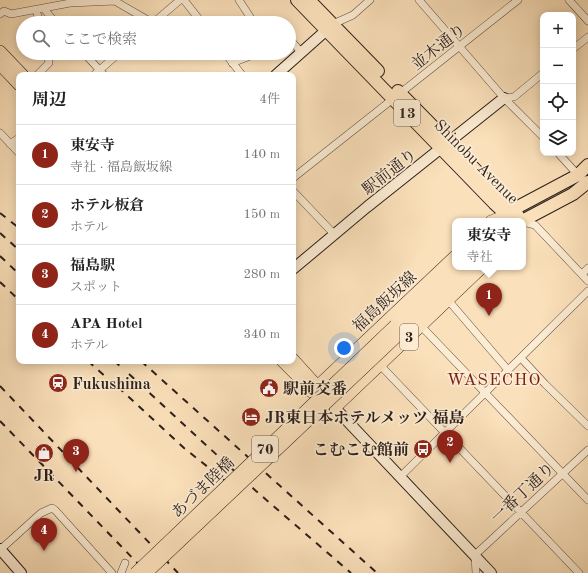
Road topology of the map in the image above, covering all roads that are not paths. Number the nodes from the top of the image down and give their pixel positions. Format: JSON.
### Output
{"nodes":[{"id":1,"x":180,"y":0,"type":"edge"},
{"id":2,"x":184,"y":0,"type":"edge"},
{"id":3,"x":239,"y":0,"type":"edge"},
{"id":4,"x":297,"y":0,"type":"edge"},
{"id":5,"x":309,"y":0,"type":"edge"},
{"id":6,"x":370,"y":0,"type":"edge"},
{"id":7,"x":419,"y":0,"type":"edge"},
{"id":8,"x":569,"y":0,"type":"edge"},
{"id":9,"x":114,"y":1,"type":"edge"},
{"id":10,"x":514,"y":1,"type":"edge"},
{"id":11,"x":40,"y":10,"type":"junction"},
{"id":12,"x":0,"y":14,"type":"edge"},
{"id":13,"x":40,"y":16,"type":"edge"},
{"id":14,"x":47,"y":16,"type":"edge"},
{"id":15,"x":141,"y":16,"type":"edge"},
{"id":16,"x":161,"y":16,"type":"edge"},
{"id":17,"x":197,"y":16,"type":"edge"},
{"id":18,"x":249,"y":16,"type":"edge"},
{"id":19,"x":588,"y":21,"type":"edge"},
{"id":20,"x":330,"y":27,"type":"junction"},
{"id":21,"x":588,"y":37,"type":"edge"},
{"id":22,"x":296,"y":46,"type":"edge"},
{"id":23,"x":459,"y":47,"type":"junction"},
{"id":24,"x":574,"y":48,"type":"edge"},
{"id":25,"x":0,"y":51,"type":"edge"},
{"id":26,"x":301,"y":52,"type":"junction"},
{"id":27,"x":296,"y":57,"type":"edge"},
{"id":28,"x":48,"y":60,"type":"edge"},
{"id":29,"x":89,"y":60,"type":"edge"},
{"id":30,"x":112,"y":60,"type":"edge"},
{"id":31,"x":230,"y":60,"type":"edge"},
{"id":32,"x":240,"y":60,"type":"edge"},
{"id":33,"x":292,"y":60,"type":"edge"},
{"id":34,"x":232,"y":63,"type":"junction"},
{"id":35,"x":0,"y":65,"type":"edge"},
{"id":36,"x":20,"y":72,"type":"edge"},
{"id":37,"x":40,"y":72,"type":"edge"},
{"id":38,"x":98,"y":72,"type":"edge"},
{"id":39,"x":100,"y":72,"type":"edge"},
{"id":40,"x":240,"y":72,"type":"edge"},
{"id":41,"x":279,"y":72,"type":"edge"},
{"id":42,"x":540,"y":75,"type":"edge"},
{"id":43,"x":16,"y":82,"type":"edge"},
{"id":44,"x":397,"y":96,"type":"junction"},
{"id":45,"x":504,"y":98,"type":"junction"},
{"id":46,"x":0,"y":133,"type":"edge"},
{"id":47,"x":540,"y":134,"type":"edge"},
{"id":48,"x":16,"y":140,"type":"edge"},
{"id":49,"x":10,"y":144,"type":"junction"},
{"id":50,"x":445,"y":146,"type":"junction"},
{"id":51,"x":16,"y":150,"type":"edge"},
{"id":52,"x":561,"y":156,"type":"edge"},
{"id":53,"x":588,"y":165,"type":"edge"},
{"id":54,"x":296,"y":176,"type":"edge"},
{"id":55,"x":585,"y":182,"type":"edge"},
{"id":56,"x":296,"y":193,"type":"edge"},
{"id":57,"x":508,"y":215,"type":"edge"},
{"id":58,"x":526,"y":218,"type":"edge"},
{"id":59,"x":526,"y":222,"type":"edge"},
{"id":60,"x":334,"y":234,"type":"junction"},
{"id":61,"x":452,"y":259,"type":"edge"},
{"id":62,"x":296,"y":266,"type":"edge"},
{"id":63,"x":588,"y":268,"type":"edge"},
{"id":64,"x":452,"y":270,"type":"edge"},
{"id":65,"x":466,"y":270,"type":"edge"},
{"id":66,"x":479,"y":270,"type":"edge"},
{"id":67,"x":582,"y":274,"type":"junction"},
{"id":68,"x":588,"y":281,"type":"edge"},
{"id":69,"x":588,"y":291,"type":"edge"},
{"id":70,"x":448,"y":300,"type":"junction"},
{"id":71,"x":421,"y":326,"type":"junction"},
{"id":72,"x":398,"y":328,"type":"junction"},
{"id":73,"x":521,"y":358,"type":"junction"},
{"id":74,"x":296,"y":363,"type":"edge"},
{"id":75,"x":286,"y":364,"type":"edge"},
{"id":76,"x":380,"y":365,"type":"junction"},
{"id":77,"x":508,"y":370,"type":"junction"},
{"id":78,"x":314,"y":388,"type":"junction"},
{"id":79,"x":485,"y":393,"type":"junction"},
{"id":80,"x":335,"y":408,"type":"junction"},
{"id":81,"x":588,"y":426,"type":"edge"},
{"id":82,"x":445,"y":432,"type":"junction"},
{"id":83,"x":588,"y":450,"type":"edge"},
{"id":84,"x":562,"y":474,"type":"junction"},
{"id":85,"x":400,"y":476,"type":"junction"},
{"id":86,"x":588,"y":500,"type":"edge"},
{"id":87,"x":521,"y":512,"type":"junction"},
{"id":88,"x":0,"y":549,"type":"edge"},
{"id":89,"x":475,"y":555,"type":"junction"},
{"id":90,"x":125,"y":564,"type":"dead end"},
{"id":91,"x":21,"y":573,"type":"edge"},
{"id":92,"x":112,"y":573,"type":"edge"},
{"id":93,"x":121,"y":573,"type":"edge"},
{"id":94,"x":135,"y":573,"type":"edge"},
{"id":95,"x":148,"y":573,"type":"edge"},
{"id":96,"x":476,"y":573,"type":"edge"},
{"id":97,"x":491,"y":573,"type":"edge"},
{"id":98,"x":579,"y":573,"type":"edge"}],
"edges":[{"from":1,"to":16,"type":"street"},
{"from":2,"to":17,"type":"street"},
{"from":3,"to":18,"type":"street"},
{"from":4,"to":20,"type":"highway","name":"Shinobu Avenue","number":"13"},
{"from":5,"to":20,"type":"highway","name":"Shinobu Avenue","number":"13"},
{"from":6,"to":20,"type":"street"},
{"from":7,"to":23,"type":"street"},
{"from":8,"to":19,"type":"street"},
{"from":9,"to":11,"type":"street"},
{"from":9,"to":15,"type":"street"},
{"from":10,"to":23,"type":"street","name":"並木通り"},
{"from":11,"to":12,"type":"street"},
{"from":11,"to":13,"type":"street"},
{"from":11,"to":14,"type":"street"},
{"from":20,"to":26,"type":"street"},
{"from":20,"to":44,"type":"highway","name":"Shinobu Avenue","number":"13"},
{"from":21,"to":24,"type":"street"},
{"from":22,"to":26,"type":"street"},
{"from":23,"to":44,"type":"street","name":"並木通り"},
{"from":23,"to":45,"type":"street"},
{"from":25,"to":36,"type":"main road"},
{"from":26,"to":27,"type":"street"},
{"from":28,"to":37,"type":"street"},
{"from":29,"to":38,"type":"street"},
{"from":30,"to":39,"type":"street"},
{"from":31,"to":34,"type":"street"},
{"from":32,"to":34,"type":"street"},
{"from":33,"to":41,"type":"street"},
{"from":34,"to":40,"type":"street"},
{"from":35,"to":43,"type":"main road"},
{"from":42,"to":45,"type":"street"},
{"from":44,"to":50,"type":"highway","name":"Shinobu Avenue","number":"13"},
{"from":44,"to":54,"type":"street","name":"並木通り"},
{"from":45,"to":47,"type":"street"},
{"from":45,"to":50,"type":"street","name":"駅前通り"},
{"from":46,"to":49,"type":"street"},
{"from":48,"to":49,"type":"street"},
{"from":49,"to":51,"type":"street"},
{"from":50,"to":57,"type":"highway","name":"Shinobu Avenue","number":"13"},
{"from":50,"to":60,"type":"street","name":"駅前通り"},
{"from":52,"to":55,"type":"street"},
{"from":53,"to":55,"type":"highway"},
{"from":55,"to":57,"type":"highway"},
{"from":55,"to":58,"type":"highway"},
{"from":56,"to":60,"type":"street"},
{"from":59,"to":67,"type":"street"},
{"from":60,"to":62,"type":"street","name":"駅前通り"},
{"from":61,"to":78,"type":"main road","name":"福島飯坂線","number":"3"},
{"from":63,"to":67,"type":"street"},
{"from":64,"to":72,"type":"main road","number":"70"},
{"from":65,"to":72,"type":"main road","number":"70"},
{"from":66,"to":70,"type":"main road","number":"3"},
{"from":67,"to":68,"type":"street"},
{"from":69,"to":73,"type":"street"},
{"from":70,"to":71,"type":"main road","number":"3"},
{"from":70,"to":77,"type":"street"},
{"from":71,"to":76,"type":"main road","number":"3"},
{"from":71,"to":79,"type":"street"},
{"from":72,"to":94,"type":"main road","name":"あづま陸橋","number":"70","bridge":true},
{"from":72,"to":95,"type":"main road","name":"あづま陸橋","number":"70","bridge":true},
{"from":73,"to":77,"type":"street"},
{"from":73,"to":81,"type":"street"},
{"from":74,"to":78,"type":"main road"},
{"from":75,"to":78,"type":"main road"},
{"from":76,"to":80,"type":"main road","number":"3"},
{"from":76,"to":82,"type":"street"},
{"from":77,"to":79,"type":"street"},
{"from":78,"to":80,"type":"main road"},
{"from":79,"to":82,"type":"street"},
{"from":79,"to":84,"type":"street"},
{"from":80,"to":85,"type":"street"},
{"from":82,"to":85,"type":"street"},
{"from":82,"to":87,"type":"street"},
{"from":83,"to":84,"type":"street","name":"一番丁通り"},
{"from":84,"to":86,"type":"street"},
{"from":84,"to":87,"type":"street","name":"一番丁通り"},
{"from":85,"to":89,"type":"street"},
{"from":87,"to":89,"type":"street","name":"一番丁通り"},
{"from":87,"to":98,"type":"street"},
{"from":88,"to":91,"type":"street"},
{"from":88,"to":92,"type":"street"},
{"from":89,"to":96,"type":"street"},
{"from":89,"to":97,"type":"street"},
{"from":90,"to":93,"type":"street"}]}
